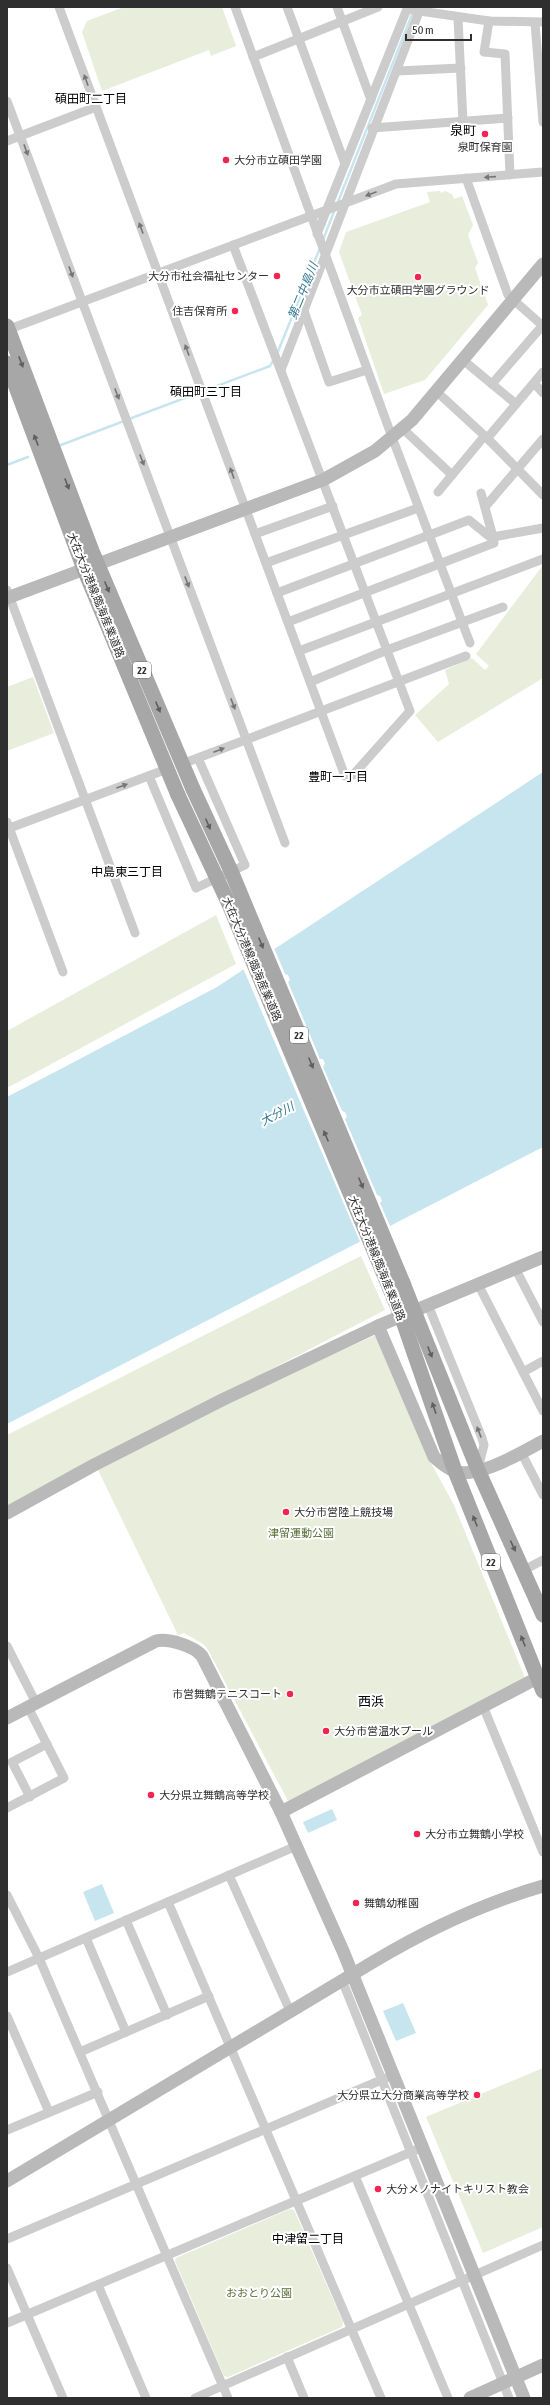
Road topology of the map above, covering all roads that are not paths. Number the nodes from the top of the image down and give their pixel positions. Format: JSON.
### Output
{"nodes":[{"id":1,"x":59,"y":7,"type":"edge"},
{"id":2,"x":235,"y":7,"type":"edge"},
{"id":3,"x":287,"y":7,"type":"edge"},
{"id":4,"x":337,"y":7,"type":"edge"},
{"id":5,"x":378,"y":7,"type":"edge"},
{"id":6,"x":404,"y":8,"type":"edge"},
{"id":7,"x":419,"y":12,"type":"junction"},
{"id":8,"x":458,"y":18,"type":"junction"},
{"id":9,"x":342,"y":21,"type":"junction"},
{"id":10,"x":489,"y":21,"type":"junction"},
{"id":11,"x":539,"y":22,"type":"edge"},
{"id":12,"x":299,"y":38,"type":"junction"},
{"id":13,"x":253,"y":56,"type":"junction"},
{"id":14,"x":461,"y":68,"type":"junction"},
{"id":15,"x":397,"y":71,"type":"junction"},
{"id":16,"x":370,"y":100,"type":"junction"},
{"id":17,"x":7,"y":101,"type":"edge"},
{"id":18,"x":96,"y":107,"type":"junction"},
{"id":19,"x":508,"y":118,"type":"junction"},
{"id":20,"x":463,"y":122,"type":"junction"},
{"id":21,"x":543,"y":122,"type":"edge"},
{"id":22,"x":373,"y":129,"type":"junction"},
{"id":23,"x":20,"y":136,"type":"junction"},
{"id":24,"x":7,"y":141,"type":"edge"},
{"id":25,"x":345,"y":164,"type":"junction"},
{"id":26,"x":543,"y":172,"type":"edge"},
{"id":27,"x":510,"y":175,"type":"junction"},
{"id":28,"x":466,"y":178,"type":"junction"},
{"id":29,"x":343,"y":204,"type":"junction"},
{"id":30,"x":330,"y":209,"type":"junction"},
{"id":31,"x":311,"y":216,"type":"junction"},
{"id":32,"x":318,"y":236,"type":"junction"},
{"id":33,"x":233,"y":245,"type":"junction"},
{"id":34,"x":325,"y":254,"type":"junction"},
{"id":35,"x":543,"y":264,"type":"edge"},
{"id":36,"x":158,"y":274,"type":"junction"},
{"id":37,"x":513,"y":300,"type":"junction"},
{"id":38,"x":82,"y":302,"type":"junction"},
{"id":39,"x":304,"y":311,"type":"junction"},
{"id":40,"x":543,"y":325,"type":"edge"},
{"id":41,"x":8,"y":329,"type":"edge"},
{"id":42,"x":463,"y":360,"type":"junction"},
{"id":43,"x":7,"y":363,"type":"edge"},
{"id":44,"x":279,"y":366,"type":"junction"},
{"id":45,"x":367,"y":370,"type":"junction"},
{"id":46,"x":543,"y":372,"type":"edge"},
{"id":47,"x":534,"y":383,"type":"junction"},
{"id":48,"x":492,"y":384,"type":"junction"},
{"id":49,"x":436,"y":392,"type":"junction"},
{"id":50,"x":543,"y":393,"type":"edge"},
{"id":51,"x":516,"y":404,"type":"junction"},
{"id":52,"x":402,"y":428,"type":"junction"},
{"id":53,"x":392,"y":437,"type":"junction"},
{"id":54,"x":486,"y":437,"type":"junction"},
{"id":55,"x":543,"y":439,"type":"edge"},
{"id":56,"x":518,"y":469,"type":"junction"},
{"id":57,"x":452,"y":475,"type":"junction"},
{"id":58,"x":323,"y":480,"type":"junction"},
{"id":59,"x":438,"y":492,"type":"dead end"},
{"id":60,"x":481,"y":493,"type":"dead end"},
{"id":61,"x":543,"y":495,"type":"edge"},
{"id":62,"x":332,"y":506,"type":"junction"},
{"id":63,"x":485,"y":507,"type":"junction"},
{"id":64,"x":418,"y":508,"type":"junction"},
{"id":65,"x":246,"y":509,"type":"junction"},
{"id":66,"x":543,"y":528,"type":"edge"},
{"id":67,"x":255,"y":534,"type":"junction"},
{"id":68,"x":343,"y":535,"type":"junction"},
{"id":69,"x":428,"y":536,"type":"junction"},
{"id":70,"x":493,"y":537,"type":"junction"},
{"id":71,"x":171,"y":538,"type":"junction"},
{"id":72,"x":543,"y":559,"type":"edge"},
{"id":73,"x":266,"y":563,"type":"junction"},
{"id":74,"x":354,"y":563,"type":"junction"},
{"id":75,"x":439,"y":564,"type":"junction"},
{"id":76,"x":91,"y":567,"type":"junction"},
{"id":77,"x":277,"y":593,"type":"junction"},
{"id":78,"x":365,"y":593,"type":"junction"},
{"id":79,"x":450,"y":594,"type":"junction"},
{"id":80,"x":8,"y":595,"type":"edge"},
{"id":81,"x":503,"y":607,"type":"dead end"},
{"id":82,"x":288,"y":622,"type":"junction"},
{"id":83,"x":376,"y":622,"type":"junction"},
{"id":84,"x":462,"y":624,"type":"junction"},
{"id":85,"x":470,"y":643,"type":"dead end"},
{"id":86,"x":387,"y":650,"type":"junction"},
{"id":87,"x":299,"y":651,"type":"junction"},
{"id":88,"x":466,"y":656,"type":"dead end"},
{"id":89,"x":310,"y":682,"type":"junction"},
{"id":90,"x":399,"y":682,"type":"junction"},
{"id":91,"x":321,"y":711,"type":"junction"},
{"id":92,"x":246,"y":740,"type":"junction"},
{"id":93,"x":198,"y":758,"type":"junction"},
{"id":94,"x":182,"y":764,"type":"junction"},
{"id":95,"x":167,"y":770,"type":"junction"},
{"id":96,"x":149,"y":776,"type":"junction"},
{"id":97,"x":85,"y":799,"type":"junction"},
{"id":98,"x":8,"y":826,"type":"edge"},
{"id":99,"x":285,"y":843,"type":"dead end"},
{"id":100,"x":135,"y":933,"type":"dead end"},
{"id":101,"x":63,"y":972,"type":"dead end"},
{"id":102,"x":543,"y":1257,"type":"edge"},
{"id":103,"x":515,"y":1268,"type":"junction"},
{"id":104,"x":478,"y":1284,"type":"junction"},
{"id":105,"x":396,"y":1286,"type":"junction"},
{"id":106,"x":428,"y":1305,"type":"junction"},
{"id":107,"x":407,"y":1313,"type":"junction"},
{"id":108,"x":543,"y":1322,"type":"edge"},
{"id":109,"x":378,"y":1326,"type":"junction"},
{"id":110,"x":543,"y":1361,"type":"edge"},
{"id":111,"x":523,"y":1372,"type":"junction"},
{"id":112,"x":543,"y":1411,"type":"edge"},
{"id":113,"x":543,"y":1441,"type":"edge"},
{"id":114,"x":521,"y":1452,"type":"junction"},
{"id":115,"x":478,"y":1470,"type":"junction"},
{"id":116,"x":455,"y":1471,"type":"junction"},
{"id":117,"x":543,"y":1495,"type":"edge"},
{"id":118,"x":7,"y":1513,"type":"edge"},
{"id":119,"x":543,"y":1560,"type":"edge"},
{"id":120,"x":524,"y":1570,"type":"junction"},
{"id":121,"x":543,"y":1615,"type":"edge"},
{"id":122,"x":7,"y":1646,"type":"edge"},
{"id":123,"x":541,"y":1681,"type":"edge"},
{"id":124,"x":32,"y":1705,"type":"junction"},
{"id":125,"x":483,"y":1706,"type":"junction"},
{"id":126,"x":7,"y":1718,"type":"edge"},
{"id":127,"x":47,"y":1744,"type":"junction"},
{"id":128,"x":30,"y":1797,"type":"junction"},
{"id":129,"x":7,"y":1808,"type":"edge"},
{"id":130,"x":280,"y":1812,"type":"junction"},
{"id":131,"x":296,"y":1846,"type":"junction"},
{"id":132,"x":543,"y":1852,"type":"edge"},
{"id":133,"x":229,"y":1875,"type":"junction"},
{"id":134,"x":543,"y":1886,"type":"edge"},
{"id":135,"x":8,"y":1901,"type":"edge"},
{"id":136,"x":168,"y":1902,"type":"junction"},
{"id":137,"x":126,"y":1920,"type":"junction"},
{"id":138,"x":86,"y":1938,"type":"junction"},
{"id":139,"x":39,"y":1958,"type":"junction"},
{"id":140,"x":7,"y":1972,"type":"edge"},
{"id":141,"x":347,"y":1977,"type":"junction"},
{"id":142,"x":209,"y":1996,"type":"junction"},
{"id":143,"x":290,"y":2011,"type":"junction"},
{"id":144,"x":167,"y":2015,"type":"junction"},
{"id":145,"x":7,"y":2016,"type":"edge"},
{"id":146,"x":126,"y":2032,"type":"junction"},
{"id":147,"x":231,"y":2047,"type":"junction"},
{"id":148,"x":80,"y":2052,"type":"junction"},
{"id":149,"x":387,"y":2077,"type":"junction"},
{"id":150,"x":98,"y":2092,"type":"junction"},
{"id":151,"x":49,"y":2112,"type":"junction"},
{"id":152,"x":110,"y":2120,"type":"junction"},
{"id":153,"x":266,"y":2129,"type":"junction"},
{"id":154,"x":7,"y":2130,"type":"edge"},
{"id":155,"x":417,"y":2150,"type":"junction"},
{"id":156,"x":355,"y":2176,"type":"junction"},
{"id":157,"x":7,"y":2182,"type":"edge"},
{"id":158,"x":137,"y":2184,"type":"junction"},
{"id":159,"x":296,"y":2201,"type":"junction"},
{"id":160,"x":7,"y":2239,"type":"edge"},
{"id":161,"x":542,"y":2248,"type":"edge"},
{"id":162,"x":167,"y":2255,"type":"junction"},
{"id":163,"x":7,"y":2268,"type":"edge"},
{"id":164,"x":468,"y":2278,"type":"junction"},
{"id":165,"x":98,"y":2285,"type":"junction"},
{"id":166,"x":409,"y":2304,"type":"junction"},
{"id":167,"x":27,"y":2315,"type":"junction"},
{"id":168,"x":7,"y":2323,"type":"edge"},
{"id":169,"x":352,"y":2329,"type":"junction"},
{"id":170,"x":287,"y":2357,"type":"junction"},
{"id":171,"x":543,"y":2365,"type":"edge"},
{"id":172,"x":515,"y":2377,"type":"junction"},
{"id":173,"x":503,"y":2383,"type":"junction"},
{"id":174,"x":222,"y":2386,"type":"junction"},
{"id":175,"x":63,"y":2398,"type":"edge"},
{"id":176,"x":146,"y":2398,"type":"edge"},
{"id":177,"x":195,"y":2398,"type":"edge"},
{"id":178,"x":228,"y":2398,"type":"edge"},
{"id":179,"x":304,"y":2398,"type":"edge"},
{"id":180,"x":382,"y":2398,"type":"edge"},
{"id":181,"x":448,"y":2398,"type":"edge"},
{"id":182,"x":470,"y":2398,"type":"edge"},
{"id":183,"x":509,"y":2398,"type":"edge"},
{"id":184,"x":524,"y":2398,"type":"edge"}],
"edges":[{"from":18,"to":1,"type":"street","one_way":true},
{"from":2,"to":13,"type":"street"},
{"from":3,"to":12,"type":"street"},
{"from":4,"to":9,"type":"street"},
{"from":5,"to":9,"type":"street"},
{"from":6,"to":7,"type":"street"},
{"from":6,"to":16,"type":"street"},
{"from":7,"to":8,"type":"street"},
{"from":7,"to":15,"type":"street"},
{"from":8,"to":10,"type":"street"},
{"from":8,"to":14,"type":"street"},
{"from":9,"to":12,"type":"street"},
{"from":9,"to":16,"type":"street"},
{"from":10,"to":11,"type":"street"},
{"from":10,"to":19,"type":"street"},
{"from":11,"to":21,"type":"street"},
{"from":12,"to":13,"type":"street"},
{"from":12,"to":25,"type":"street"},
{"from":13,"to":31,"type":"street"},
{"from":14,"to":15,"type":"street"},
{"from":14,"to":20,"type":"street"},
{"from":15,"to":22,"type":"street"},
{"from":16,"to":25,"type":"street"},
{"from":17,"to":23,"type":"street"},
{"from":18,"to":23,"type":"street"},
{"from":36,"to":18,"type":"street","one_way":true},
{"from":19,"to":20,"type":"street"},
{"from":19,"to":27,"type":"street"},
{"from":20,"to":22,"type":"street"},
{"from":22,"to":29,"type":"street"},
{"from":23,"to":24,"type":"street"},
{"from":23,"to":38,"type":"street","one_way":true},
{"from":25,"to":30,"type":"street"},
{"from":26,"to":27,"type":"street"},
{"from":27,"to":28,"type":"street","one_way":true},
{"from":28,"to":29,"type":"street","one_way":true},
{"from":28,"to":37,"type":"street"},
{"from":29,"to":30,"type":"street"},
{"from":29,"to":34,"type":"street"},
{"from":30,"to":31,"type":"street"},
{"from":30,"to":32,"type":"street"},
{"from":31,"to":32,"type":"street"},
{"from":31,"to":33,"type":"street"},
{"from":32,"to":34,"type":"street"},
{"from":33,"to":36,"type":"street"},
{"from":33,"to":44,"type":"street"},
{"from":34,"to":39,"type":"street"},
{"from":34,"to":45,"type":"street"},
{"from":35,"to":37,"type":"street"},
{"from":36,"to":38,"type":"street"},
{"from":65,"to":36,"type":"street","one_way":true},
{"from":37,"to":40,"type":"street"},
{"from":37,"to":42,"type":"street"},
{"from":38,"to":41,"type":"street"},
{"from":38,"to":71,"type":"street","one_way":true},
{"from":39,"to":44,"type":"street"},
{"from":39,"to":45,"type":"street"},
{"from":40,"to":48,"type":"street"},
{"from":41,"to":76,"type":"main road","name":"大在大分港線;臨海産業道路","number":"22","one_way":true},
{"from":42,"to":48,"type":"street"},
{"from":42,"to":49,"type":"street"},
{"from":76,"to":43,"type":"main road","name":"大在大分港線;臨海産業道路","number":"22","one_way":true},
{"from":44,"to":58,"type":"street"},
{"from":45,"to":53,"type":"street"},
{"from":46,"to":47,"type":"street"},
{"from":47,"to":50,"type":"street"},
{"from":47,"to":51,"type":"street"},
{"from":48,"to":51,"type":"street"},
{"from":49,"to":52,"type":"street"},
{"from":49,"to":54,"type":"street"},
{"from":51,"to":54,"type":"street"},
{"from":52,"to":53,"type":"street"},
{"from":52,"to":57,"type":"street"},
{"from":53,"to":58,"type":"street"},
{"from":53,"to":64,"type":"street"},
{"from":54,"to":56,"type":"street"},
{"from":54,"to":57,"type":"street"},
{"from":55,"to":56,"type":"street"},
{"from":56,"to":61,"type":"street"},
{"from":56,"to":63,"type":"street"},
{"from":57,"to":59,"type":"street"},
{"from":58,"to":62,"type":"street"},
{"from":58,"to":65,"type":"street"},
{"from":60,"to":63,"type":"street"},
{"from":62,"to":67,"type":"street"},
{"from":62,"to":68,"type":"street"},
{"from":63,"to":70,"type":"street"},
{"from":64,"to":68,"type":"street"},
{"from":64,"to":69,"type":"street"},
{"from":65,"to":67,"type":"street"},
{"from":65,"to":71,"type":"street"},
{"from":66,"to":70,"type":"street"},
{"from":67,"to":73,"type":"street"},
{"from":68,"to":73,"type":"street"},
{"from":68,"to":74,"type":"street"},
{"from":69,"to":70,"type":"street"},
{"from":69,"to":74,"type":"street"},
{"from":69,"to":75,"type":"street"},
{"from":70,"to":75,"type":"street"},
{"from":71,"to":76,"type":"street"},
{"from":71,"to":92,"type":"street","one_way":true},
{"from":72,"to":79,"type":"street"},
{"from":73,"to":77,"type":"street"},
{"from":74,"to":77,"type":"street"},
{"from":74,"to":78,"type":"street"},
{"from":75,"to":78,"type":"street"},
{"from":75,"to":79,"type":"street"},
{"from":76,"to":80,"type":"street"},
{"from":76,"to":94,"type":"main road","name":"大在大分港線;臨海産業道路","number":"22","one_way":true},
{"from":76,"to":95,"type":"main road","name":"大在大分港線;臨海産業道路","number":"22"},
{"from":77,"to":82,"type":"street"},
{"from":78,"to":82,"type":"street"},
{"from":78,"to":83,"type":"street"},
{"from":79,"to":83,"type":"street"},
{"from":79,"to":84,"type":"street"},
{"from":80,"to":97,"type":"street"},
{"from":81,"to":84,"type":"street"},
{"from":82,"to":87,"type":"street"},
{"from":83,"to":86,"type":"street"},
{"from":83,"to":87,"type":"street"},
{"from":84,"to":85,"type":"street"},
{"from":84,"to":86,"type":"street"},
{"from":86,"to":89,"type":"street"},
{"from":86,"to":90,"type":"street"},
{"from":87,"to":89,"type":"street"},
{"from":88,"to":90,"type":"street"},
{"from":89,"to":91,"type":"street"},
{"from":90,"to":91,"type":"street"},
{"from":90,"to":91,"type":"street"},
{"from":91,"to":92,"type":"street"},
{"from":93,"to":92,"type":"street","one_way":true},
{"from":92,"to":99,"type":"street"},
{"from":93,"to":94,"type":"street"},
{"from":93,"to":96,"type":"street"},
{"from":94,"to":105,"type":"main road","name":"大在大分港線;臨海産業道路","number":"22","one_way":true,"bridge":true},
{"from":95,"to":96,"type":"street"},
{"from":105,"to":95,"type":"main road","name":"大在大分港線;臨海産業道路","number":"22","one_way":true,"bridge":true},
{"from":97,"to":96,"type":"street","one_way":true},
{"from":97,"to":98,"type":"street"},
{"from":97,"to":100,"type":"street"},
{"from":98,"to":101,"type":"street"},
{"from":102,"to":103,"type":"street"},
{"from":103,"to":104,"type":"street"},
{"from":103,"to":108,"type":"street"},
{"from":104,"to":106,"type":"street"},
{"from":104,"to":111,"type":"street"},
{"from":105,"to":107,"type":"main road","name":"大在大分港線;臨海産業道路","number":"22"},
{"from":106,"to":109,"type":"street"},
{"from":115,"to":106,"type":"street","one_way":true},
{"from":107,"to":115,"type":"main road","name":"大在大分港線;臨海産業道路","number":"22","one_way":true},
{"from":116,"to":107,"type":"main road","name":"大在大分港線;臨海産業道路","number":"22","one_way":true},
{"from":109,"to":116,"type":"street"},
{"from":109,"to":118,"type":"street"},
{"from":110,"to":111,"type":"street"},
{"from":111,"to":112,"type":"street"},
{"from":113,"to":114,"type":"street"},
{"from":114,"to":115,"type":"street"},
{"from":114,"to":117,"type":"street"},
{"from":115,"to":116,"type":"street"},
{"from":115,"to":120,"type":"main road","name":"大在大分港線;臨海産業道路","number":"22","one_way":true},
{"from":123,"to":116,"type":"main road","name":"大在大分港線;臨海産業道路","number":"22","one_way":true},
{"from":119,"to":120,"type":"street"},
{"from":120,"to":121,"type":"main road","name":"大在大分港線;臨海産業道路","number":"22"},
{"from":122,"to":124,"type":"street"},
{"from":123,"to":125,"type":"street"},
{"from":124,"to":126,"type":"street"},
{"from":124,"to":127,"type":"street"},
{"from":124,"to":130,"type":"street"},
{"from":125,"to":130,"type":"street"},
{"from":125,"to":132,"type":"street"},
{"from":127,"to":128,"type":"street"},
{"from":127,"to":128,"type":"street"},
{"from":128,"to":129,"type":"street"},
{"from":130,"to":131,"type":"street"},
{"from":131,"to":133,"type":"street"},
{"from":131,"to":141,"type":"street"},
{"from":133,"to":136,"type":"street"},
{"from":133,"to":143,"type":"street"},
{"from":134,"to":141,"type":"street"},
{"from":135,"to":139,"type":"street"},
{"from":136,"to":137,"type":"street"},
{"from":136,"to":142,"type":"street"},
{"from":137,"to":138,"type":"street"},
{"from":137,"to":144,"type":"street"},
{"from":138,"to":139,"type":"street"},
{"from":138,"to":146,"type":"street"},
{"from":139,"to":140,"type":"street"},
{"from":139,"to":148,"type":"street"},
{"from":141,"to":143,"type":"street"},
{"from":141,"to":149,"type":"street"},
{"from":142,"to":144,"type":"street"},
{"from":142,"to":147,"type":"street"},
{"from":143,"to":147,"type":"street"},
{"from":144,"to":146,"type":"street"},
{"from":145,"to":151,"type":"street"},
{"from":146,"to":148,"type":"street"},
{"from":147,"to":152,"type":"street"},
{"from":147,"to":153,"type":"street"},
{"from":148,"to":150,"type":"street"},
{"from":149,"to":153,"type":"street"},
{"from":149,"to":155,"type":"street"},
{"from":150,"to":151,"type":"street"},
{"from":150,"to":152,"type":"street"},
{"from":151,"to":154,"type":"street"},
{"from":152,"to":157,"type":"street"},
{"from":152,"to":158,"type":"street"},
{"from":153,"to":158,"type":"street"},
{"from":153,"to":159,"type":"street"},
{"from":155,"to":156,"type":"street"},
{"from":155,"to":164,"type":"street"},
{"from":156,"to":159,"type":"street"},
{"from":156,"to":166,"type":"street"},
{"from":158,"to":160,"type":"street"},
{"from":158,"to":162,"type":"street"},
{"from":159,"to":162,"type":"street"},
{"from":159,"to":169,"type":"street"},
{"from":161,"to":164,"type":"street"},
{"from":162,"to":165,"type":"street"},
{"from":162,"to":174,"type":"street"},
{"from":163,"to":167,"type":"street"},
{"from":164,"to":166,"type":"street"},
{"from":164,"to":172,"type":"street"},
{"from":164,"to":173,"type":"street"},
{"from":165,"to":167,"type":"street"},
{"from":165,"to":176,"type":"street"},
{"from":166,"to":169,"type":"street"},
{"from":166,"to":181,"type":"street"},
{"from":167,"to":168,"type":"street"},
{"from":167,"to":175,"type":"street"},
{"from":169,"to":170,"type":"street"},
{"from":169,"to":180,"type":"street"},
{"from":170,"to":174,"type":"street"},
{"from":170,"to":179,"type":"street"},
{"from":171,"to":172,"type":"street"},
{"from":172,"to":173,"type":"street"},
{"from":172,"to":184,"type":"street"},
{"from":173,"to":182,"type":"street"},
{"from":173,"to":183,"type":"street"},
{"from":174,"to":177,"type":"street"},
{"from":174,"to":178,"type":"street"}]}
